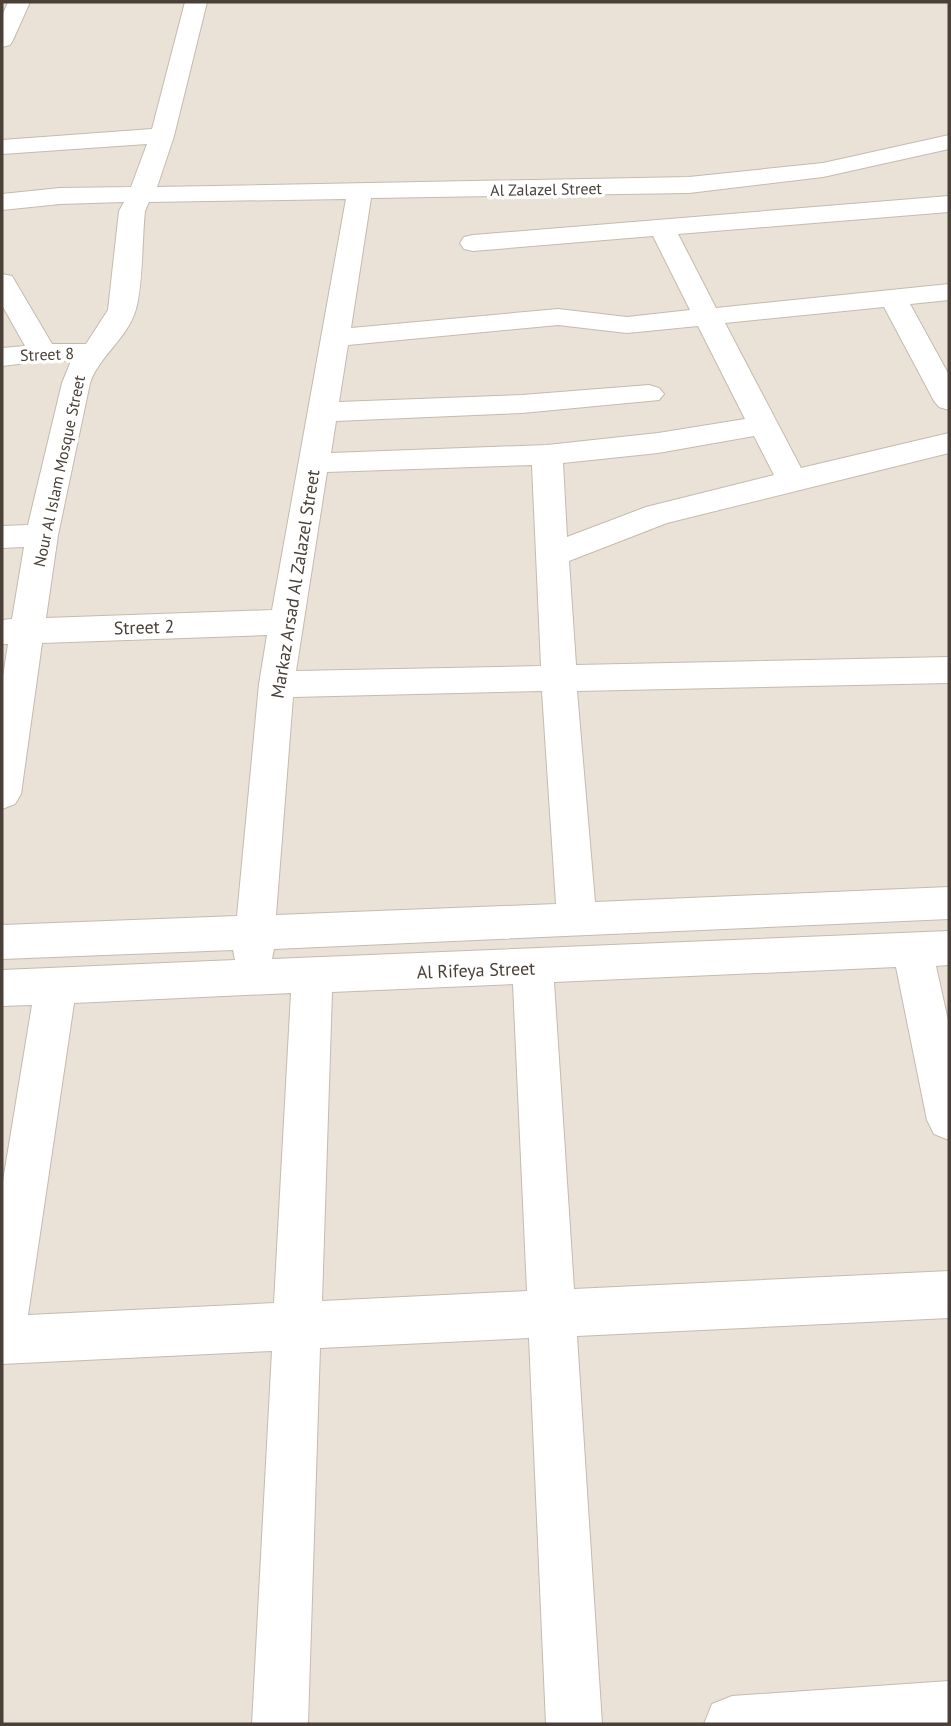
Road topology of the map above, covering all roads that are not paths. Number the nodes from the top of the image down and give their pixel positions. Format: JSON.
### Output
{"nodes":[{"id":1,"x":19,"y":2,"type":"edge"},
{"id":2,"x":197,"y":2,"type":"edge"},
{"id":3,"x":2,"y":40,"type":"edge"},
{"id":4,"x":162,"y":136,"type":"junction"},
{"id":5,"x":947,"y":146,"type":"edge"},
{"id":6,"x":2,"y":147,"type":"edge"},
{"id":7,"x":735,"y":181,"type":"junction"},
{"id":8,"x":360,"y":191,"type":"junction"},
{"id":9,"x":139,"y":195,"type":"junction"},
{"id":10,"x":2,"y":202,"type":"edge"},
{"id":11,"x":949,"y":204,"type":"edge"},
{"id":12,"x":756,"y":219,"type":"junction"},
{"id":13,"x":661,"y":227,"type":"junction"},
{"id":14,"x":473,"y":243,"type":"dead end"},
{"id":15,"x":2,"y":282,"type":"edge"},
{"id":16,"x":949,"y":292,"type":"edge"},
{"id":17,"x":893,"y":298,"type":"junction"},
{"id":18,"x":706,"y":316,"type":"junction"},
{"id":19,"x":335,"y":338,"type":"junction"},
{"id":20,"x":43,"y":352,"type":"junction"},
{"id":21,"x":92,"y":353,"type":"junction"},
{"id":22,"x":2,"y":357,"type":"edge"},
{"id":23,"x":649,"y":394,"type":"dead end"},
{"id":24,"x":949,"y":401,"type":"edge"},
{"id":25,"x":323,"y":412,"type":"junction"},
{"id":26,"x":763,"y":425,"type":"junction"},
{"id":27,"x":949,"y":443,"type":"edge"},
{"id":28,"x":547,"y":455,"type":"junction"},
{"id":29,"x":314,"y":463,"type":"junction"},
{"id":30,"x":792,"y":480,"type":"junction"},
{"id":31,"x":42,"y":534,"type":"junction"},
{"id":32,"x":2,"y":537,"type":"edge"},
{"id":33,"x":553,"y":555,"type":"junction"},
{"id":34,"x":287,"y":622,"type":"junction"},
{"id":35,"x":15,"y":632,"type":"edge"},
{"id":36,"x":949,"y":670,"type":"edge"},
{"id":37,"x":559,"y":678,"type":"junction"},
{"id":38,"x":276,"y":684,"type":"junction"},
{"id":39,"x":9,"y":701,"type":"edge"},
{"id":40,"x":2,"y":794,"type":"edge"},
{"id":41,"x":949,"y":903,"type":"edge"},
{"id":42,"x":577,"y":920,"type":"junction"},
{"id":43,"x":255,"y":932,"type":"junction"},
{"id":44,"x":2,"y":942,"type":"edge"},
{"id":45,"x":931,"y":949,"type":"edge"},
{"id":46,"x":533,"y":967,"type":"junction"},
{"id":47,"x":312,"y":976,"type":"junction"},
{"id":48,"x":251,"y":979,"type":"junction"},
{"id":49,"x":56,"y":986,"type":"junction"},
{"id":50,"x":2,"y":988,"type":"edge"},
{"id":51,"x":949,"y":1120,"type":"edge"},
{"id":52,"x":949,"y":1294,"type":"edge"},
{"id":53,"x":551,"y":1313,"type":"junction"},
{"id":54,"x":298,"y":1325,"type":"junction"},
{"id":55,"x":2,"y":1328,"type":"edge"},
{"id":56,"x":2,"y":1340,"type":"edge"},
{"id":57,"x":949,"y":1709,"type":"edge"},
{"id":58,"x":280,"y":1724,"type":"edge"},
{"id":59,"x":574,"y":1724,"type":"edge"},
{"id":60,"x":732,"y":1724,"type":"edge"}],
"edges":[{"from":1,"to":3,"type":"street"},
{"from":2,"to":4,"type":"street","name":"Nour Al Islam Mosque Street"},
{"from":4,"to":6,"type":"street"},
{"from":4,"to":9,"type":"street","name":"Nour Al Islam Mosque Street"},
{"from":5,"to":7,"type":"street","name":"Al Zalazel Street"},
{"from":7,"to":8,"type":"street","name":"Al Zalazel Street"},
{"from":7,"to":12,"type":"street"},
{"from":8,"to":9,"type":"street","name":"Al Zalazel Street"},
{"from":8,"to":19,"type":"street","name":"Markaz Arsad Al Zalazel Street"},
{"from":9,"to":10,"type":"street","name":"Al Zalazel Street"},
{"from":9,"to":21,"type":"street","name":"Nour Al Islam Mosque Street"},
{"from":11,"to":12,"type":"street"},
{"from":12,"to":13,"type":"street"},
{"from":13,"to":14,"type":"street"},
{"from":13,"to":18,"type":"street"},
{"from":15,"to":20,"type":"street"},
{"from":16,"to":17,"type":"street"},
{"from":17,"to":18,"type":"street"},
{"from":17,"to":24,"type":"street"},
{"from":18,"to":19,"type":"street"},
{"from":18,"to":26,"type":"street"},
{"from":19,"to":25,"type":"street","name":"Markaz Arsad Al Zalazel Street"},
{"from":20,"to":21,"type":"street","name":"Street 8"},
{"from":20,"to":22,"type":"street","name":"Street 8"},
{"from":21,"to":31,"type":"street","name":"Nour Al Islam Mosque Street"},
{"from":23,"to":25,"type":"street"},
{"from":25,"to":29,"type":"street","name":"Markaz Arsad Al Zalazel Street"},
{"from":26,"to":28,"type":"street"},
{"from":26,"to":30,"type":"street"},
{"from":27,"to":30,"type":"street"},
{"from":28,"to":29,"type":"street"},
{"from":28,"to":33,"type":"street"},
{"from":29,"to":34,"type":"street","name":"Markaz Arsad Al Zalazel Street"},
{"from":30,"to":33,"type":"street"},
{"from":31,"to":32,"type":"street"},
{"from":31,"to":35,"type":"street","name":"Nour Al Islam Mosque Street"},
{"from":33,"to":37,"type":"street"},
{"from":34,"to":35,"type":"street","name":"Street 2"},
{"from":34,"to":38,"type":"street","name":"Markaz Arsad Al Zalazel Street"},
{"from":35,"to":39,"type":"street","name":"Nour Al Islam Mosque Street"},
{"from":36,"to":37,"type":"street"},
{"from":37,"to":38,"type":"street"},
{"from":37,"to":42,"type":"street"},
{"from":38,"to":43,"type":"street","name":"Markaz Arsad Al Zalazel Street"},
{"from":39,"to":40,"type":"street","name":"Nour Al Islam Mosque Street"},
{"from":41,"to":42,"type":"street"},
{"from":42,"to":43,"type":"street"},
{"from":43,"to":44,"type":"street"},
{"from":43,"to":48,"type":"street","name":"Markaz Arsad Al Zalazel Street"},
{"from":45,"to":46,"type":"street","name":"Al Rifeya Street"},
{"from":45,"to":51,"type":"street"},
{"from":46,"to":47,"type":"street","name":"Al Rifeya Street"},
{"from":46,"to":53,"type":"street"},
{"from":47,"to":48,"type":"street","name":"Al Rifeya Street"},
{"from":47,"to":54,"type":"street"},
{"from":48,"to":49,"type":"street","name":"Al Rifeya Street"},
{"from":49,"to":50,"type":"street","name":"Al Rifeya Street"},
{"from":49,"to":55,"type":"street"},
{"from":52,"to":53,"type":"street"},
{"from":53,"to":54,"type":"street"},
{"from":53,"to":59,"type":"street"},
{"from":54,"to":56,"type":"street"},
{"from":54,"to":58,"type":"street"},
{"from":57,"to":60,"type":"street"}]}
